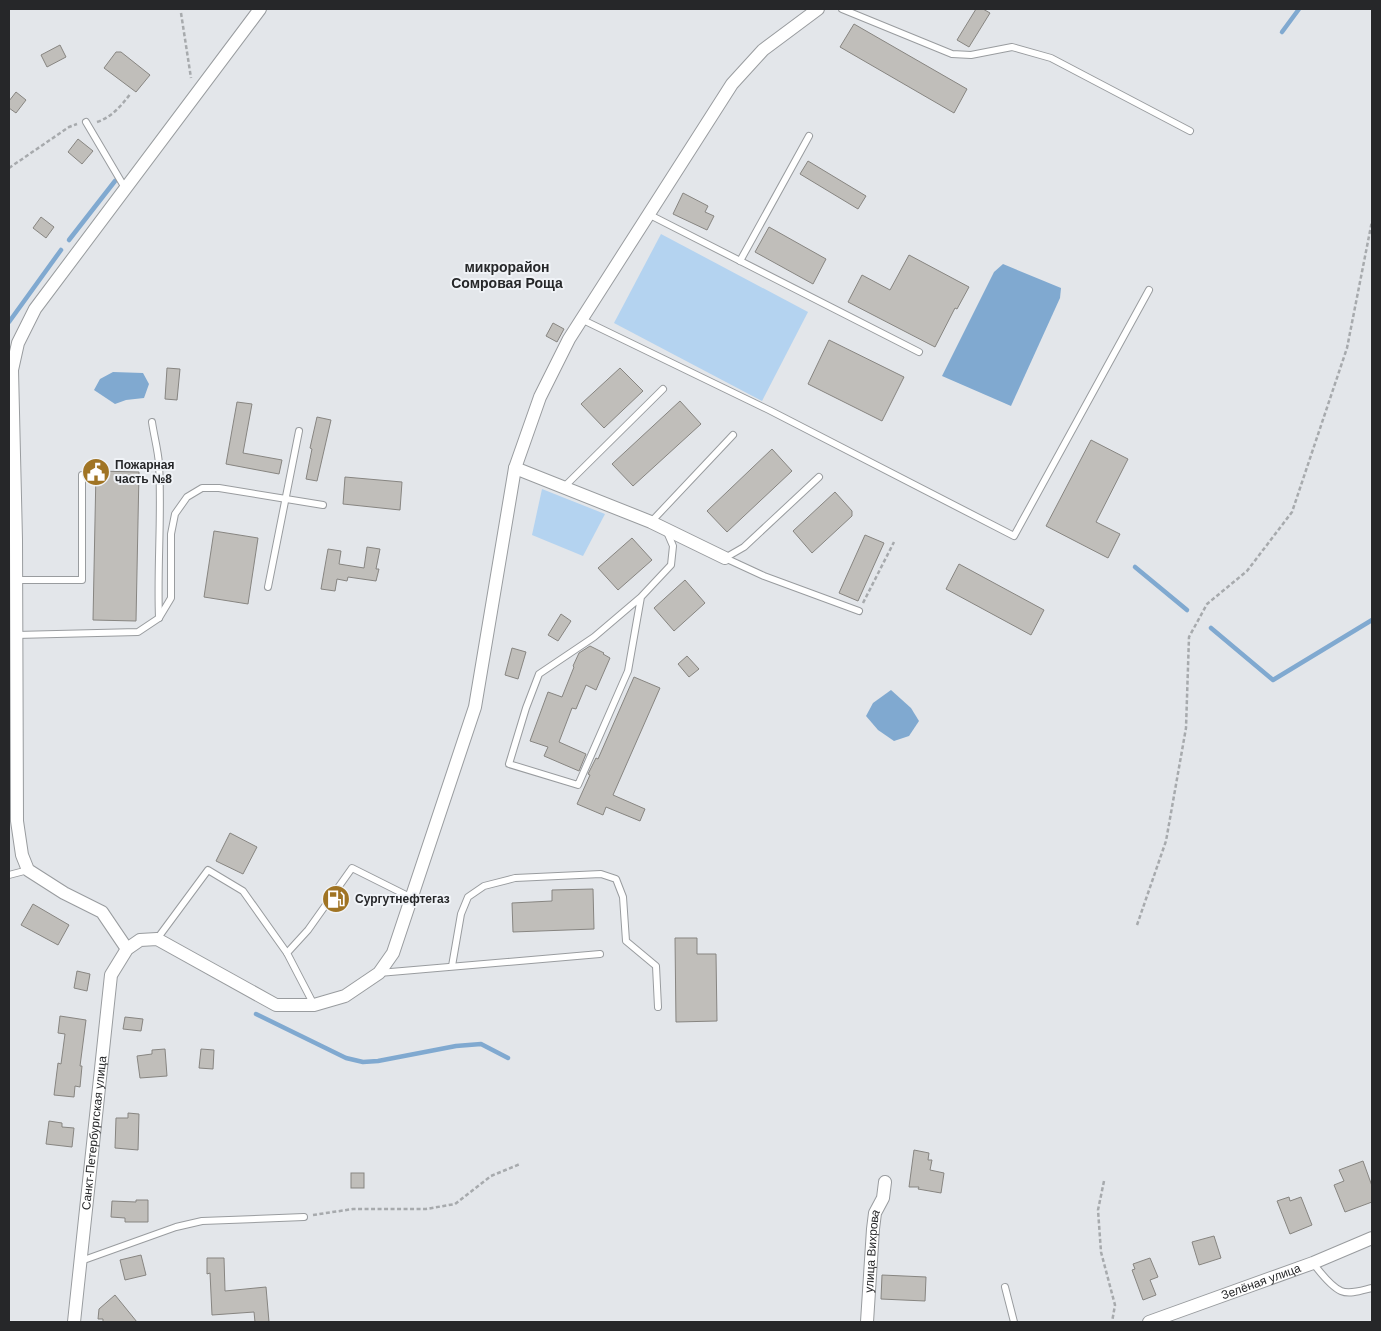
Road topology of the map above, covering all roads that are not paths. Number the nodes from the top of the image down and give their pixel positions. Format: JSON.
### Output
{"nodes":[{"id":1,"x":260,"y":9,"type":"edge"},
{"id":2,"x":818,"y":9,"type":"edge"},
{"id":3,"x":842,"y":9,"type":"edge"},
{"id":4,"x":86,"y":122,"type":"road end"},
{"id":5,"x":1190,"y":131,"type":"dead end"},
{"id":6,"x":809,"y":136,"type":"dead end"},
{"id":7,"x":125,"y":188,"type":"junction"},
{"id":8,"x":648,"y":214,"type":"junction"},
{"id":9,"x":740,"y":261,"type":"junction"},
{"id":10,"x":1149,"y":290,"type":"dead end"},
{"id":11,"x":581,"y":319,"type":"junction"},
{"id":12,"x":919,"y":352,"type":"dead end"},
{"id":13,"x":663,"y":389,"type":"dead end"},
{"id":14,"x":152,"y":422,"type":"dead end"},
{"id":15,"x":299,"y":431,"type":"dead end"},
{"id":16,"x":733,"y":435,"type":"dead end"},
{"id":17,"x":514,"y":468,"type":"junction"},
{"id":18,"x":82,"y":475,"type":"dead end"},
{"id":19,"x":818,"y":477,"type":"dead end"},
{"id":20,"x":564,"y":487,"type":"junction"},
{"id":21,"x":285,"y":498,"type":"junction"},
{"id":22,"x":323,"y":505,"type":"dead end"},
{"id":23,"x":651,"y":522,"type":"junction"},
{"id":24,"x":666,"y":530,"type":"junction"},
{"id":25,"x":12,"y":542,"type":"edge"},
{"id":26,"x":725,"y":558,"type":"junction"},
{"id":27,"x":16,"y":580,"type":"junction"},
{"id":28,"x":268,"y":587,"type":"dead end"},
{"id":29,"x":641,"y":597,"type":"junction"},
{"id":30,"x":859,"y":611,"type":"road end"},
{"id":31,"x":159,"y":618,"type":"junction"},
{"id":32,"x":16,"y":634,"type":"junction"},
{"id":33,"x":13,"y":820,"type":"edge"},
{"id":34,"x":28,"y":870,"type":"junction"},
{"id":35,"x":9,"y":875,"type":"edge"},
{"id":36,"x":412,"y":898,"type":"junction"},
{"id":37,"x":157,"y":939,"type":"junction"},
{"id":38,"x":127,"y":949,"type":"junction"},
{"id":39,"x":287,"y":953,"type":"junction"},
{"id":40,"x":600,"y":954,"type":"dead end"},
{"id":41,"x":452,"y":966,"type":"junction"},
{"id":42,"x":379,"y":973,"type":"junction"},
{"id":43,"x":314,"y":1005,"type":"junction"},
{"id":44,"x":658,"y":1007,"type":"dead end"},
{"id":45,"x":885,"y":1182,"type":"dead end"},
{"id":46,"x":304,"y":1217,"type":"road end"},
{"id":47,"x":1372,"y":1238,"type":"edge"},
{"id":48,"x":80,"y":1262,"type":"junction"},
{"id":49,"x":1312,"y":1263,"type":"junction"},
{"id":50,"x":1005,"y":1287,"type":"dead end"},
{"id":51,"x":1372,"y":1288,"type":"edge"},
{"id":52,"x":1170,"y":1319,"type":"edge"},
{"id":53,"x":74,"y":1322,"type":"edge"},
{"id":54,"x":867,"y":1322,"type":"edge"},
{"id":55,"x":1014,"y":1322,"type":"edge"},
{"id":56,"x":1149,"y":1322,"type":"edge"}],
"edges":[{"from":1,"to":7,"type":"street"},
{"from":2,"to":8,"type":"street"},
{"from":3,"to":5,"type":"lane"},
{"from":4,"to":7,"type":"lane"},
{"from":6,"to":9,"type":"lane"},
{"from":7,"to":25,"type":"street"},
{"from":8,"to":9,"type":"lane"},
{"from":8,"to":11,"type":"street"},
{"from":9,"to":12,"type":"lane"},
{"from":10,"to":11,"type":"lane"},
{"from":11,"to":17,"type":"street"},
{"from":13,"to":20,"type":"lane"},
{"from":14,"to":31,"type":"lane"},
{"from":15,"to":21,"type":"lane"},
{"from":16,"to":23,"type":"lane"},
{"from":17,"to":20,"type":"street"},
{"from":17,"to":36,"type":"street"},
{"from":18,"to":27,"type":"lane"},
{"from":19,"to":26,"type":"lane"},
{"from":20,"to":23,"type":"street"},
{"from":21,"to":22,"type":"lane"},
{"from":21,"to":28,"type":"lane"},
{"from":21,"to":31,"type":"lane"},
{"from":23,"to":24,"type":"street"},
{"from":24,"to":26,"type":"street"},
{"from":24,"to":29,"type":"lane"},
{"from":25,"to":27,"type":"street"},
{"from":26,"to":30,"type":"lane"},
{"from":27,"to":32,"type":"street"},
{"from":29,"to":29,"type":"lane"},
{"from":31,"to":32,"type":"lane"},
{"from":32,"to":33,"type":"street"},
{"from":33,"to":34,"type":"street"},
{"from":34,"to":35,"type":"lane"},
{"from":34,"to":38,"type":"street"},
{"from":36,"to":39,"type":"lane"},
{"from":36,"to":42,"type":"street"},
{"from":37,"to":38,"type":"street"},
{"from":37,"to":39,"type":"lane"},
{"from":37,"to":43,"type":"street"},
{"from":38,"to":48,"type":"street","name":"Санкт-Петербургская улица"},
{"from":39,"to":43,"type":"lane"},
{"from":40,"to":41,"type":"lane"},
{"from":41,"to":42,"type":"lane"},
{"from":41,"to":44,"type":"lane"},
{"from":42,"to":43,"type":"street"},
{"from":45,"to":54,"type":"street","name":"улица Вихрова"},
{"from":46,"to":48,"type":"lane"},
{"from":47,"to":49,"type":"street","name":"Зелёная улица"},
{"from":48,"to":53,"type":"street","name":"Санкт-Петербургская улица"},
{"from":49,"to":51,"type":"lane"},
{"from":49,"to":52,"type":"street","name":"Зелёная улица"},
{"from":50,"to":55,"type":"lane"},
{"from":52,"to":56,"type":"street","name":"Зелёная улица"}]}
